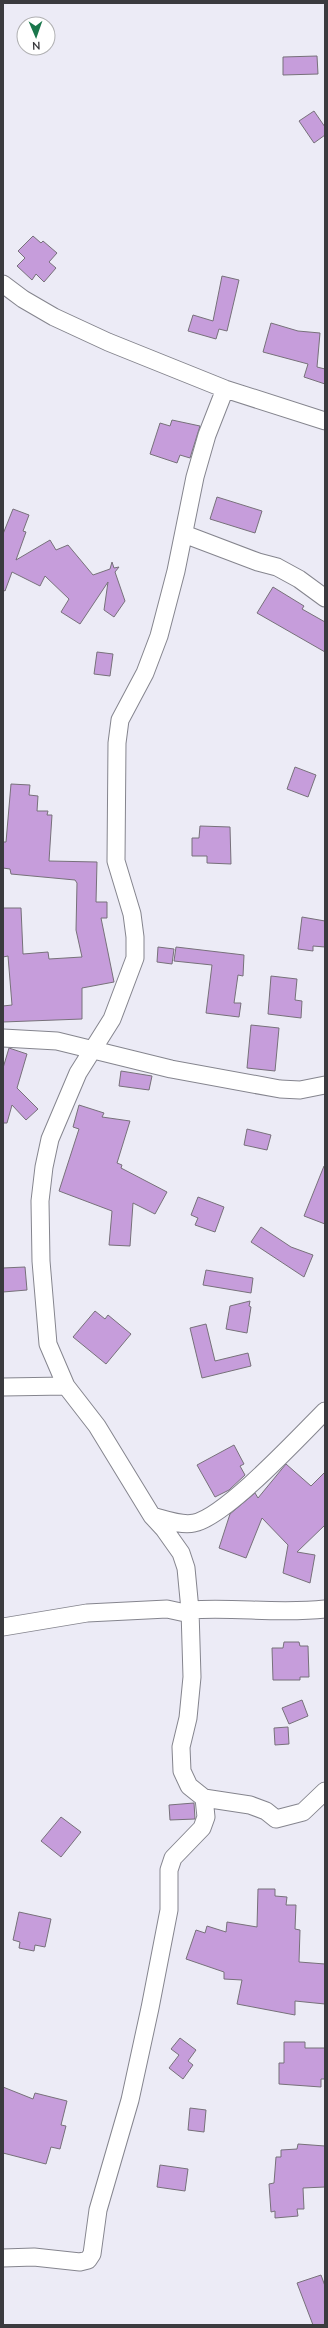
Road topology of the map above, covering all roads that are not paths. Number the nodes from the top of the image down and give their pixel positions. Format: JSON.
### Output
{"nodes":[{"id":1,"x":3,"y":284,"type":"edge"},
{"id":2,"x":224,"y":389,"type":"junction"},
{"id":3,"x":325,"y":421,"type":"edge"},
{"id":4,"x":184,"y":534,"type":"junction"},
{"id":5,"x":325,"y":598,"type":"edge"},
{"id":6,"x":3,"y":1038,"type":"edge"},
{"id":7,"x":90,"y":1051,"type":"junction"},
{"id":8,"x":325,"y":1085,"type":"edge"},
{"id":9,"x":66,"y":1386,"type":"junction"},
{"id":10,"x":3,"y":1387,"type":"edge"},
{"id":11,"x":325,"y":1411,"type":"edge"},
{"id":12,"x":152,"y":1516,"type":"junction"},
{"id":13,"x":325,"y":1609,"type":"edge"},
{"id":14,"x":190,"y":1612,"type":"junction"},
{"id":15,"x":3,"y":1627,"type":"edge"},
{"id":16,"x":325,"y":1791,"type":"edge"},
{"id":17,"x":204,"y":1798,"type":"junction"},
{"id":18,"x":3,"y":2258,"type":"edge"}],
"edges":[{"from":1,"to":2,"type":"street"},
{"from":2,"to":3,"type":"street"},
{"from":2,"to":4,"type":"street"},
{"from":4,"to":5,"type":"street"},
{"from":4,"to":7,"type":"street"},
{"from":6,"to":7,"type":"street"},
{"from":7,"to":8,"type":"street"},
{"from":7,"to":9,"type":"street"},
{"from":9,"to":10,"type":"street"},
{"from":9,"to":12,"type":"street"},
{"from":11,"to":12,"type":"street"},
{"from":12,"to":14,"type":"street"},
{"from":13,"to":14,"type":"street"},
{"from":14,"to":15,"type":"street"},
{"from":14,"to":17,"type":"street"},
{"from":16,"to":17,"type":"street"},
{"from":17,"to":18,"type":"street"}]}
